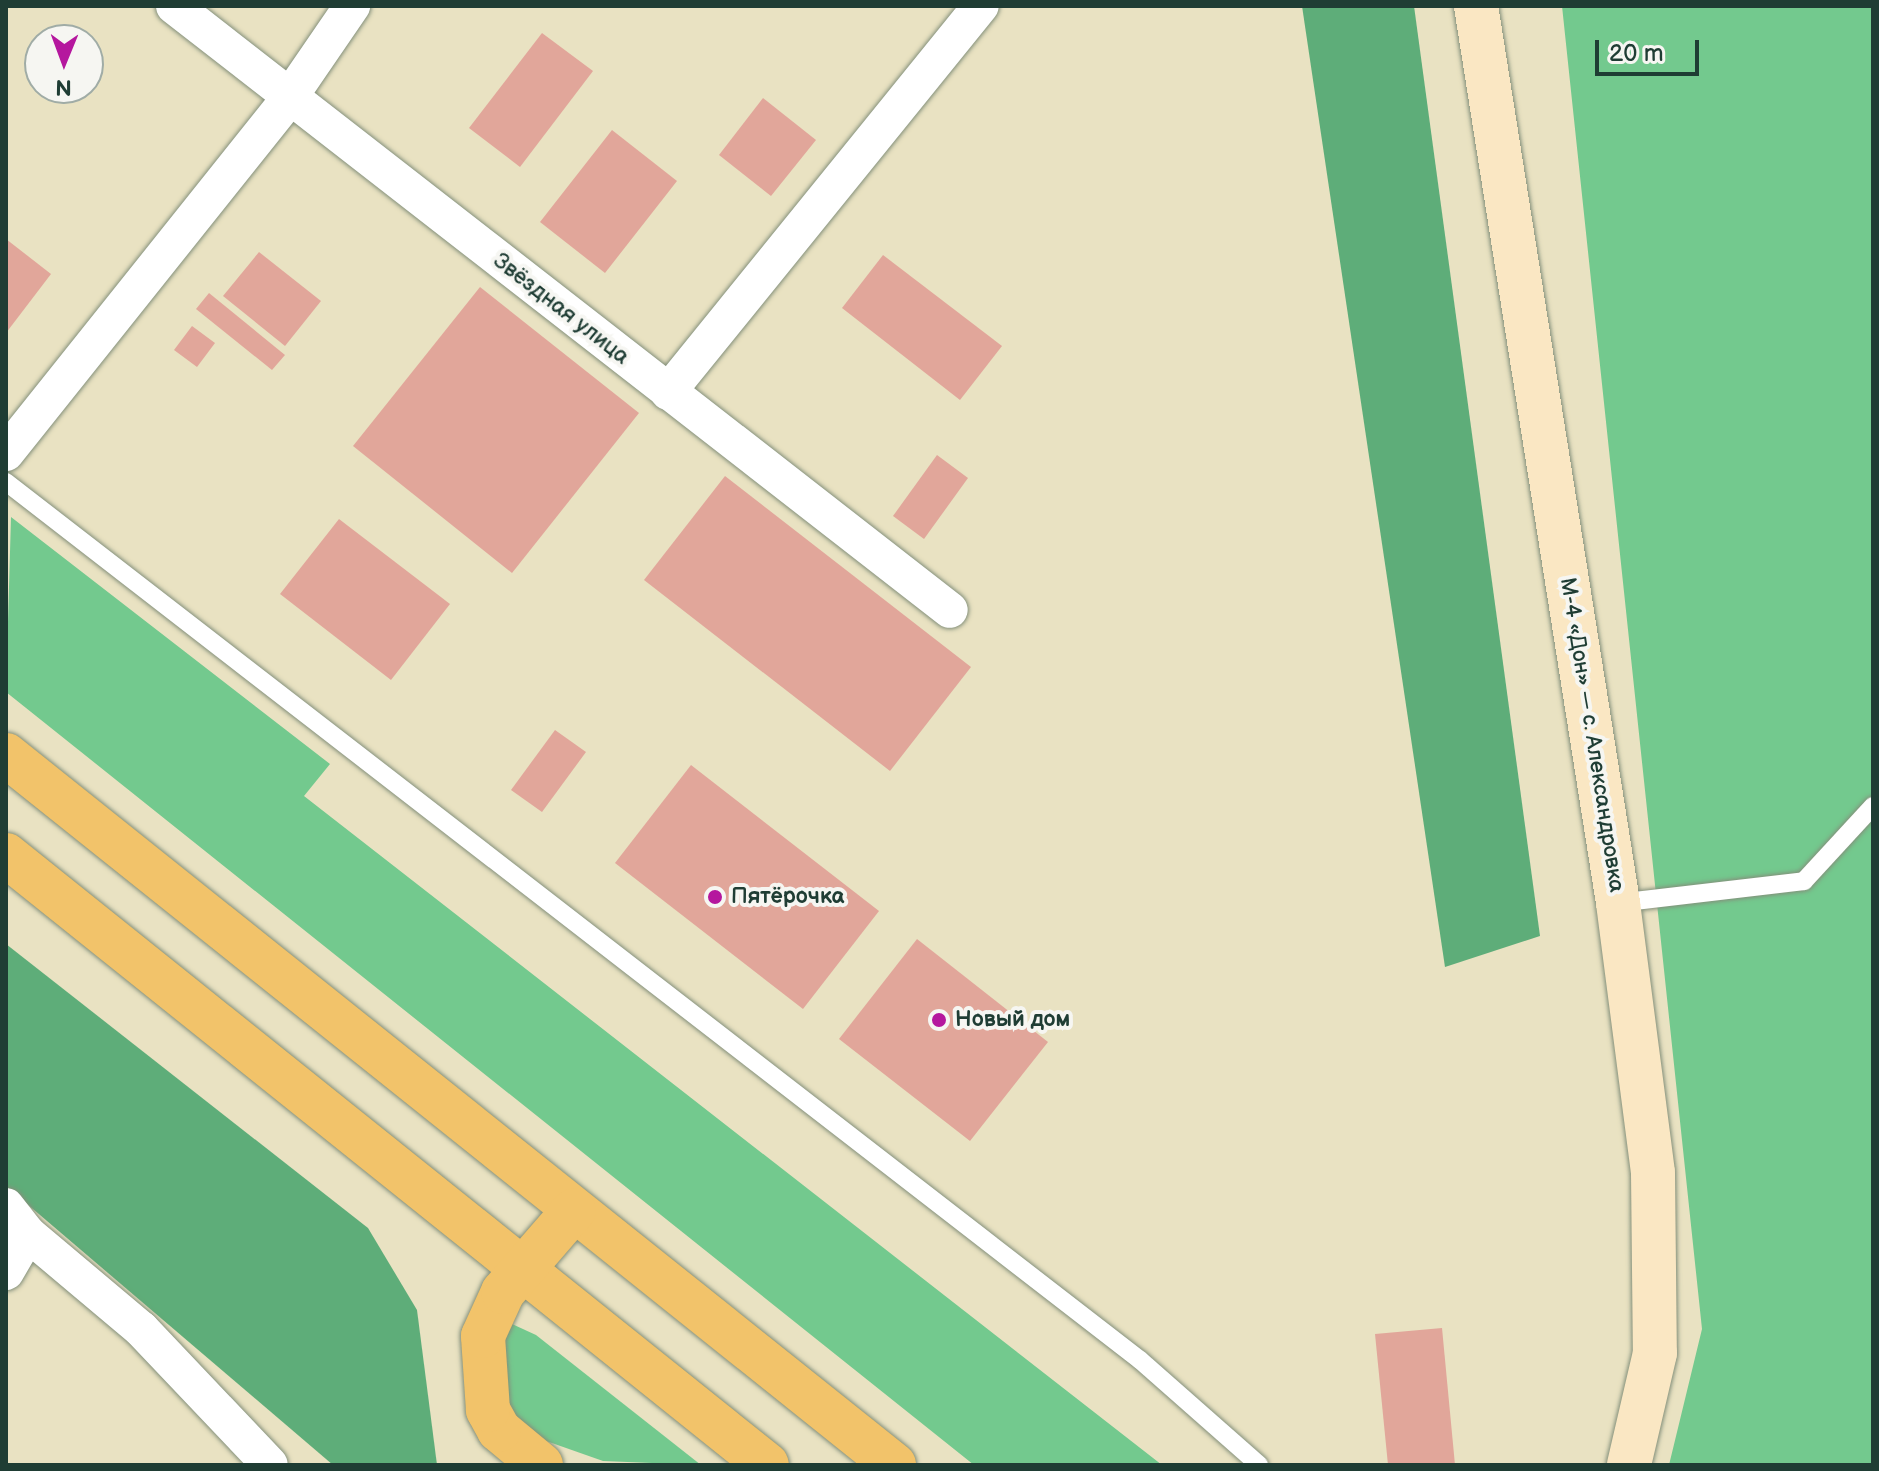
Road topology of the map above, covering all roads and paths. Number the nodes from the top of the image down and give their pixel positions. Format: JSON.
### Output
{"nodes":[{"id":1,"x":174,"y":6,"type":"edge"},
{"id":2,"x":352,"y":6,"type":"edge"},
{"id":3,"x":981,"y":6,"type":"edge"},
{"id":4,"x":1476,"y":6,"type":"edge"},
{"id":5,"x":289,"y":98,"type":"junction"},
{"id":6,"x":668,"y":392,"type":"junction"},
{"id":7,"x":6,"y":453,"type":"edge"},
{"id":8,"x":6,"y":482,"type":"edge"},
{"id":9,"x":950,"y":610,"type":"dead end"},
{"id":10,"x":6,"y":755,"type":"edge"},
{"id":11,"x":1873,"y":806,"type":"edge"},
{"id":12,"x":6,"y":855,"type":"edge"},
{"id":13,"x":1618,"y":903,"type":"junction"},
{"id":14,"x":6,"y":1206,"type":"edge"},
{"id":15,"x":574,"y":1210,"type":"junction"},
{"id":16,"x":28,"y":1234,"type":"junction"},
{"id":17,"x":523,"y":1270,"type":"junction"},
{"id":18,"x":6,"y":1272,"type":"edge"},
{"id":19,"x":270,"y":1465,"type":"edge"},
{"id":20,"x":541,"y":1465,"type":"edge"},
{"id":21,"x":767,"y":1465,"type":"edge"},
{"id":22,"x":894,"y":1465,"type":"edge"},
{"id":23,"x":1259,"y":1465,"type":"edge"},
{"id":24,"x":1629,"y":1465,"type":"edge"}],
"edges":[{"from":1,"to":5,"type":"street","name":"Звёздная улица"},
{"from":2,"to":5,"type":"street"},
{"from":3,"to":6,"type":"street"},
{"from":4,"to":13,"type":"main road","name":"М-4 «Дон» — с. Александровка"},
{"from":5,"to":6,"type":"street","name":"Звёздная улица"},
{"from":5,"to":7,"type":"street"},
{"from":6,"to":9,"type":"street","name":"Звёздная улица"},
{"from":8,"to":23,"type":"lane"},
{"from":10,"to":15,"type":"highway"},
{"from":11,"to":13,"type":"lane"},
{"from":12,"to":17,"type":"highway"},
{"from":13,"to":24,"type":"main road","name":"М-4 «Дон» — с. Александровка"},
{"from":14,"to":16,"type":"street"},
{"from":15,"to":17,"type":"highway"},
{"from":15,"to":22,"type":"highway"},
{"from":16,"to":18,"type":"street"},
{"from":16,"to":19,"type":"street"},
{"from":17,"to":20,"type":"highway"},
{"from":17,"to":21,"type":"highway"}]}
